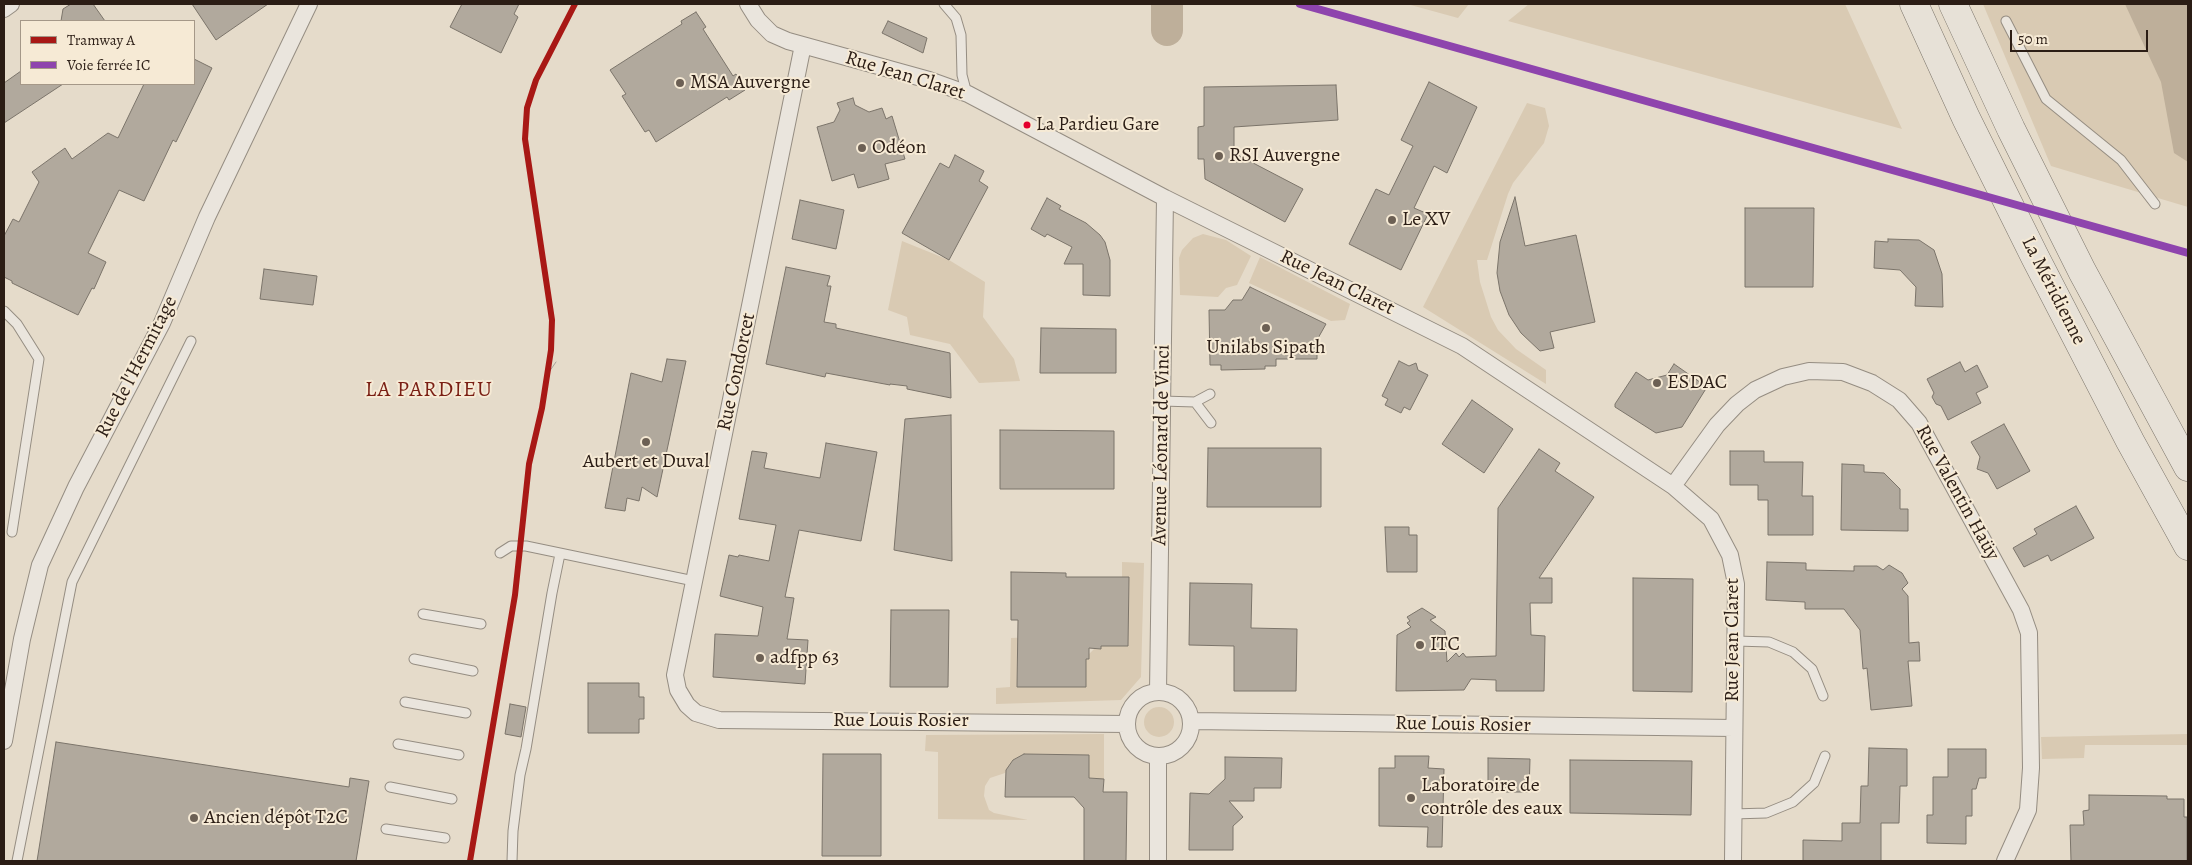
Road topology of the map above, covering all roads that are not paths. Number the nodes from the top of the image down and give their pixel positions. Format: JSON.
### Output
{"nodes":[{"id":1,"x":11,"y":4,"type":"edge"},
{"id":2,"x":309,"y":4,"type":"edge"},
{"id":3,"x":748,"y":4,"type":"edge"},
{"id":4,"x":944,"y":4,"type":"edge"},
{"id":5,"x":1914,"y":4,"type":"edge"},
{"id":6,"x":1953,"y":4,"type":"edge"},
{"id":7,"x":4,"y":9,"type":"edge"},
{"id":8,"x":2006,"y":22,"type":"dead end"},
{"id":9,"x":803,"y":45,"type":"junction"},
{"id":10,"x":968,"y":94,"type":"junction"},
{"id":11,"x":1165,"y":198,"type":"junction"},
{"id":12,"x":2155,"y":204,"type":"dead end"},
{"id":13,"x":4,"y":311,"type":"edge"},
{"id":14,"x":191,"y":341,"type":"dead end"},
{"id":15,"x":1210,"y":394,"type":"dead end"},
{"id":16,"x":1162,"y":401,"type":"junction"},
{"id":17,"x":1195,"y":402,"type":"junction"},
{"id":18,"x":1211,"y":423,"type":"dead end"},
{"id":19,"x":2188,"y":467,"type":"edge"},
{"id":20,"x":1673,"y":486,"type":"junction"},
{"id":21,"x":12,"y":532,"type":"dead end"},
{"id":22,"x":2188,"y":546,"type":"edge"},
{"id":23,"x":500,"y":553,"type":"dead end"},
{"id":24,"x":560,"y":554,"type":"junction"},
{"id":25,"x":694,"y":581,"type":"junction"},
{"id":26,"x":423,"y":614,"type":"dead end"},
{"id":27,"x":481,"y":624,"type":"dead end"},
{"id":28,"x":1736,"y":641,"type":"junction"},
{"id":29,"x":414,"y":659,"type":"dead end"},
{"id":30,"x":473,"y":671,"type":"dead end"},
{"id":31,"x":1158,"y":691,"type":"junction"},
{"id":32,"x":1823,"y":696,"type":"dead end"},
{"id":33,"x":683,"y":698,"type":"joint"},
{"id":34,"x":405,"y":702,"type":"dead end"},
{"id":35,"x":466,"y":713,"type":"dead end"},
{"id":36,"x":1192,"y":721,"type":"junction"},
{"id":37,"x":1127,"y":724,"type":"junction"},
{"id":38,"x":1734,"y":728,"type":"junction"},
{"id":39,"x":4,"y":741,"type":"edge"},
{"id":40,"x":398,"y":744,"type":"dead end"},
{"id":41,"x":459,"y":755,"type":"dead end"},
{"id":42,"x":1158,"y":756,"type":"junction"},
{"id":43,"x":1825,"y":756,"type":"dead end"},
{"id":44,"x":390,"y":787,"type":"dead end"},
{"id":45,"x":452,"y":799,"type":"dead end"},
{"id":46,"x":1733,"y":814,"type":"junction"},
{"id":47,"x":386,"y":829,"type":"dead end"},
{"id":48,"x":445,"y":838,"type":"dead end"},
{"id":49,"x":17,"y":861,"type":"edge"},
{"id":50,"x":512,"y":861,"type":"edge"},
{"id":51,"x":1158,"y":861,"type":"edge"},
{"id":52,"x":1733,"y":861,"type":"edge"},
{"id":53,"x":2005,"y":861,"type":"edge"}],
"edges":[{"from":1,"to":7,"type":"street"},
{"from":2,"to":39,"type":"street","name":"Rue de l'Hermitage"},
{"from":3,"to":9,"type":"street","name":"Rue Jean Claret"},
{"from":4,"to":10,"type":"lane"},
{"from":5,"to":22,"type":"highway","name":"La Méridienne"},
{"from":6,"to":19,"type":"highway","name":"La Méridienne"},
{"from":8,"to":12,"type":"lane"},
{"from":9,"to":10,"type":"street","name":"Rue Jean Claret"},
{"from":9,"to":25,"type":"street","name":"Rue Condorcet"},
{"from":10,"to":11,"type":"street","name":"Rue Jean Claret"},
{"from":11,"to":16,"type":"street","name":"Avenue Léonard de Vinci"},
{"from":11,"to":20,"type":"street","name":"Rue Jean Claret"},
{"from":13,"to":21,"type":"lane"},
{"from":14,"to":49,"type":"lane"},
{"from":15,"to":17,"type":"lane"},
{"from":16,"to":17,"type":"lane"},
{"from":16,"to":31,"type":"street","name":"Avenue Léonard de Vinci"},
{"from":17,"to":18,"type":"lane"},
{"from":20,"to":28,"type":"street","name":"Rue Jean Claret"},
{"from":20,"to":53,"type":"street","name":"Rue Valentin Haüy"},
{"from":23,"to":24,"type":"lane"},
{"from":24,"to":25,"type":"lane"},
{"from":24,"to":50,"type":"lane"},
{"from":25,"to":33,"type":"street","name":"Rue Condorcet"},
{"from":26,"to":27,"type":"lane"},
{"from":28,"to":32,"type":"lane"},
{"from":28,"to":38,"type":"street","name":"Rue Jean Claret"},
{"from":29,"to":30,"type":"lane"},
{"from":31,"to":36,"type":"street"},
{"from":31,"to":37,"type":"street"},
{"from":33,"to":37,"type":"street","name":"Rue Louis Rosier"},
{"from":34,"to":35,"type":"lane"},
{"from":36,"to":38,"type":"street","name":"Rue Louis Rosier"},
{"from":36,"to":42,"type":"street"},
{"from":37,"to":42,"type":"street"},
{"from":38,"to":46,"type":"street","name":"Rue Jean Claret"},
{"from":40,"to":41,"type":"lane"},
{"from":42,"to":51,"type":"street"},
{"from":43,"to":46,"type":"lane"},
{"from":44,"to":45,"type":"lane"},
{"from":46,"to":52,"type":"street","name":"Rue Jean Claret"},
{"from":47,"to":48,"type":"lane"}]}
